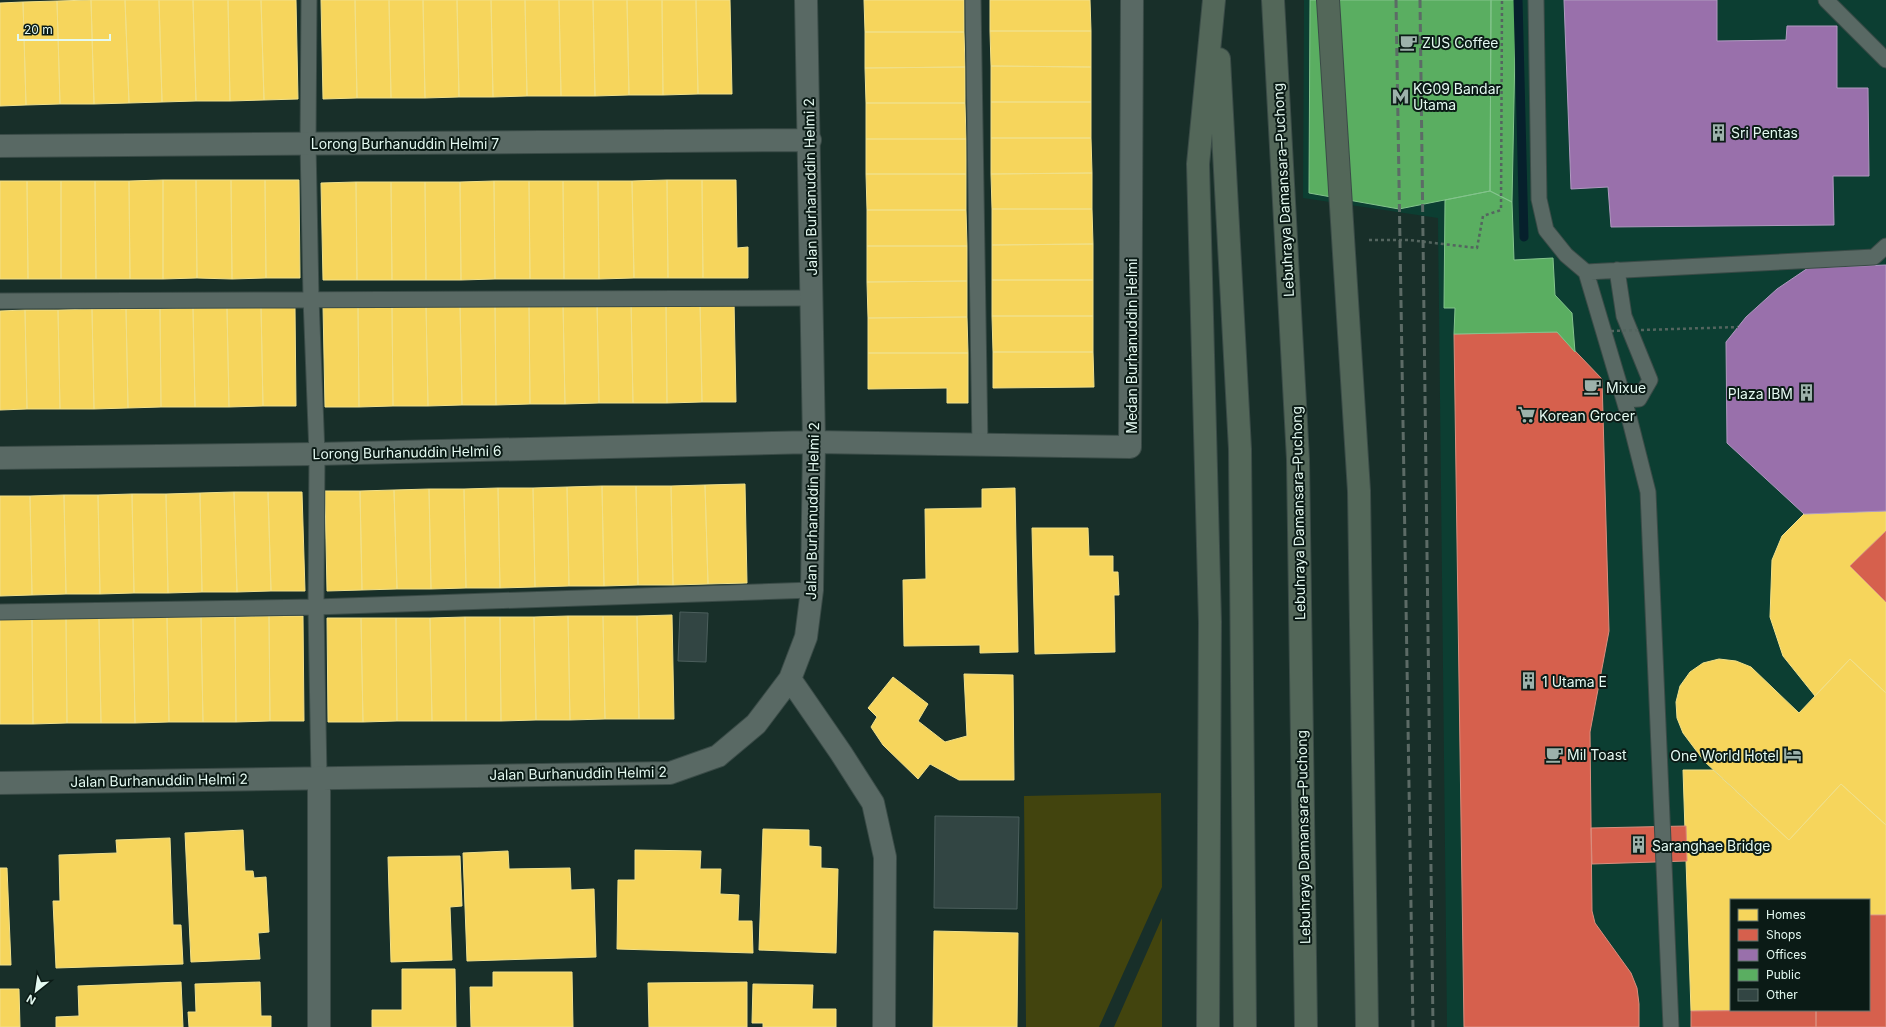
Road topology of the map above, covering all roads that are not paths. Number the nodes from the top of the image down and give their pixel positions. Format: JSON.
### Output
{"nodes":[{"id":1,"x":309,"y":0,"type":"edge"},
{"id":2,"x":806,"y":0,"type":"edge"},
{"id":3,"x":973,"y":0,"type":"edge"},
{"id":4,"x":1132,"y":0,"type":"edge"},
{"id":5,"x":1215,"y":0,"type":"edge"},
{"id":6,"x":1273,"y":0,"type":"edge"},
{"id":7,"x":1328,"y":0,"type":"edge"},
{"id":8,"x":1536,"y":0,"type":"edge"},
{"id":9,"x":1826,"y":0,"type":"edge"},
{"id":10,"x":1886,"y":60,"type":"edge"},
{"id":11,"x":810,"y":140,"type":"junction"},
{"id":12,"x":308,"y":143,"type":"junction"},
{"id":13,"x":0,"y":146,"type":"edge"},
{"id":14,"x":1886,"y":246,"type":"edge"},
{"id":15,"x":1617,"y":270,"type":"junction"},
{"id":16,"x":1586,"y":272,"type":"junction"},
{"id":17,"x":311,"y":298,"type":"junction"},
{"id":18,"x":812,"y":298,"type":"junction"},
{"id":19,"x":0,"y":301,"type":"edge"},
{"id":20,"x":1624,"y":400,"type":"junction"},
{"id":21,"x":814,"y":442,"type":"junction"},
{"id":22,"x":980,"y":446,"type":"junction"},
{"id":23,"x":317,"y":454,"type":"junction"},
{"id":24,"x":0,"y":458,"type":"edge"},
{"id":25,"x":812,"y":590,"type":"junction"},
{"id":26,"x":316,"y":607,"type":"junction"},
{"id":27,"x":0,"y":612,"type":"edge"},
{"id":28,"x":790,"y":679,"type":"junction"},
{"id":29,"x":319,"y":777,"type":"junction"},
{"id":30,"x":0,"y":783,"type":"edge"},
{"id":31,"x":319,"y":1027,"type":"edge"},
{"id":32,"x":884,"y":1027,"type":"edge"},
{"id":33,"x":1208,"y":1027,"type":"edge"},
{"id":34,"x":1245,"y":1027,"type":"edge"},
{"id":35,"x":1306,"y":1027,"type":"edge"},
{"id":36,"x":1367,"y":1027,"type":"edge"},
{"id":37,"x":1671,"y":1027,"type":"edge"}],
"edges":[{"from":1,"to":12,"type":"lane"},
{"from":2,"to":11,"type":"street","name":"Jalan Burhanuddin Helmi 2"},
{"from":3,"to":22,"type":"lane"},
{"from":4,"to":22,"type":"street","name":"Medan Burhanuddin Helmi"},
{"from":5,"to":33,"type":"highway"},
{"from":5,"to":34,"type":"highway"},
{"from":6,"to":35,"type":"highway","name":"Lebuhraya Damansara–Puchong"},
{"from":7,"to":36,"type":"highway"},
{"from":8,"to":16,"type":"lane"},
{"from":9,"to":10,"type":"lane"},
{"from":11,"to":12,"type":"street","name":"Lorong Burhanuddin Helmi 7"},
{"from":11,"to":18,"type":"street","name":"Jalan Burhanuddin Helmi 2"},
{"from":12,"to":13,"type":"street","name":"Lorong Burhanuddin Helmi 7"},
{"from":12,"to":17,"type":"lane"},
{"from":14,"to":15,"type":"lane"},
{"from":15,"to":16,"type":"lane"},
{"from":15,"to":20,"type":"lane"},
{"from":16,"to":20,"type":"lane"},
{"from":17,"to":18,"type":"lane"},
{"from":17,"to":19,"type":"lane"},
{"from":17,"to":23,"type":"lane"},
{"from":18,"to":21,"type":"street","name":"Jalan Burhanuddin Helmi 2"},
{"from":20,"to":37,"type":"lane"},
{"from":21,"to":22,"type":"street","name":"Medan Burhanuddin Helmi"},
{"from":21,"to":23,"type":"street","name":"Lorong Burhanuddin Helmi 6"},
{"from":21,"to":25,"type":"street","name":"Jalan Burhanuddin Helmi 2"},
{"from":23,"to":24,"type":"street","name":"Lorong Burhanuddin Helmi 6"},
{"from":23,"to":26,"type":"lane"},
{"from":25,"to":26,"type":"lane"},
{"from":25,"to":28,"type":"street","name":"Jalan Burhanuddin Helmi 2"},
{"from":26,"to":27,"type":"lane"},
{"from":26,"to":29,"type":"lane"},
{"from":28,"to":29,"type":"street","name":"Jalan Burhanuddin Helmi 2"},
{"from":28,"to":32,"type":"street"},
{"from":29,"to":30,"type":"street","name":"Jalan Burhanuddin Helmi 2"},
{"from":29,"to":31,"type":"street"}]}
